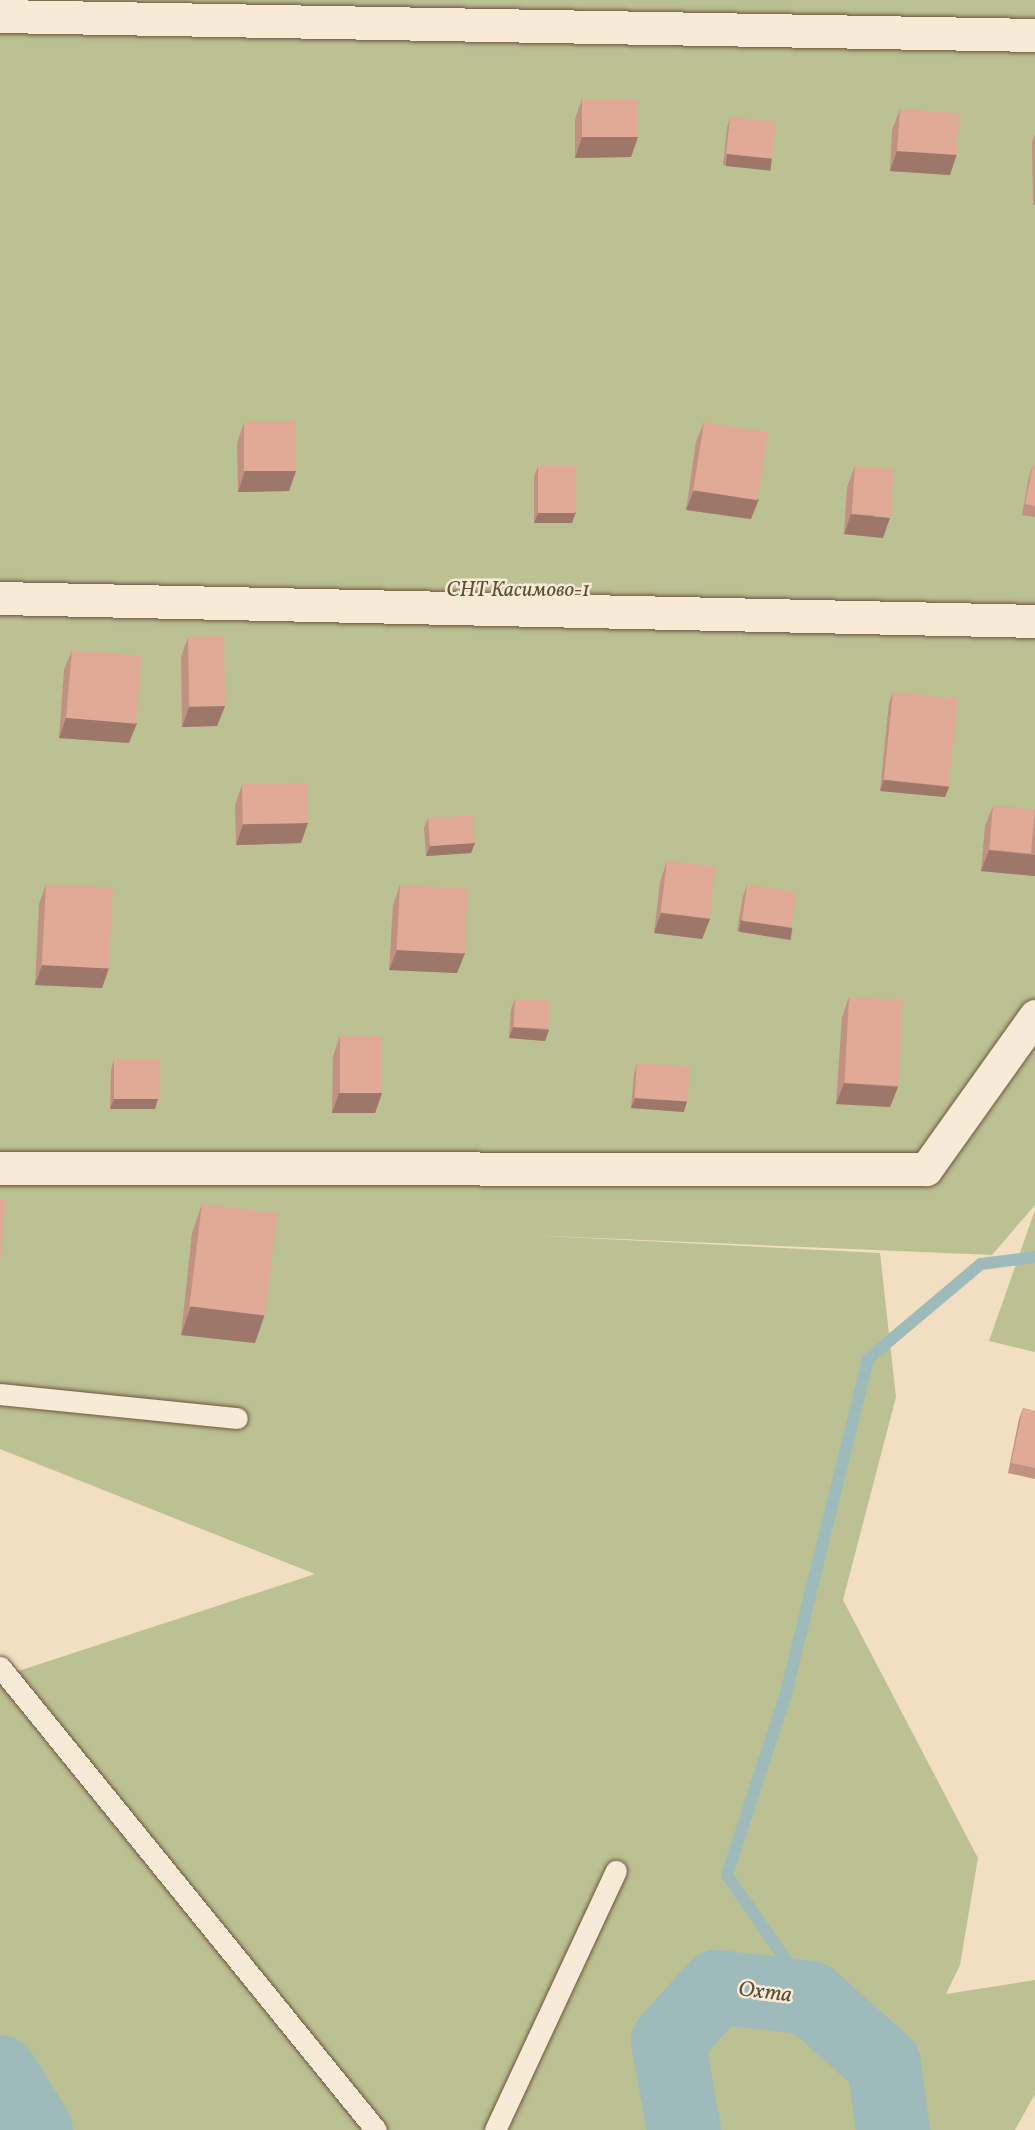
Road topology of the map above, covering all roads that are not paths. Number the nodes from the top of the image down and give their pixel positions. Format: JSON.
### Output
{"nodes":[{"id":1,"x":0,"y":16,"type":"edge"},
{"id":2,"x":1035,"y":35,"type":"edge"},
{"id":3,"x":0,"y":598,"type":"edge"},
{"id":4,"x":1035,"y":621,"type":"edge"},
{"id":5,"x":1035,"y":1016,"type":"edge"},
{"id":6,"x":0,"y":1168,"type":"edge"},
{"id":7,"x":0,"y":1394,"type":"edge"},
{"id":8,"x":237,"y":1418,"type":"dead end"},
{"id":9,"x":0,"y":1667,"type":"edge"},
{"id":10,"x":616,"y":1871,"type":"dead end"},
{"id":11,"x":376,"y":2130,"type":"edge"},
{"id":12,"x":495,"y":2130,"type":"edge"}],
"edges":[{"from":1,"to":2,"type":"street"},
{"from":3,"to":4,"type":"street"},
{"from":5,"to":6,"type":"street"},
{"from":7,"to":8,"type":"lane"},
{"from":9,"to":11,"type":"lane"},
{"from":10,"to":12,"type":"lane"}]}
